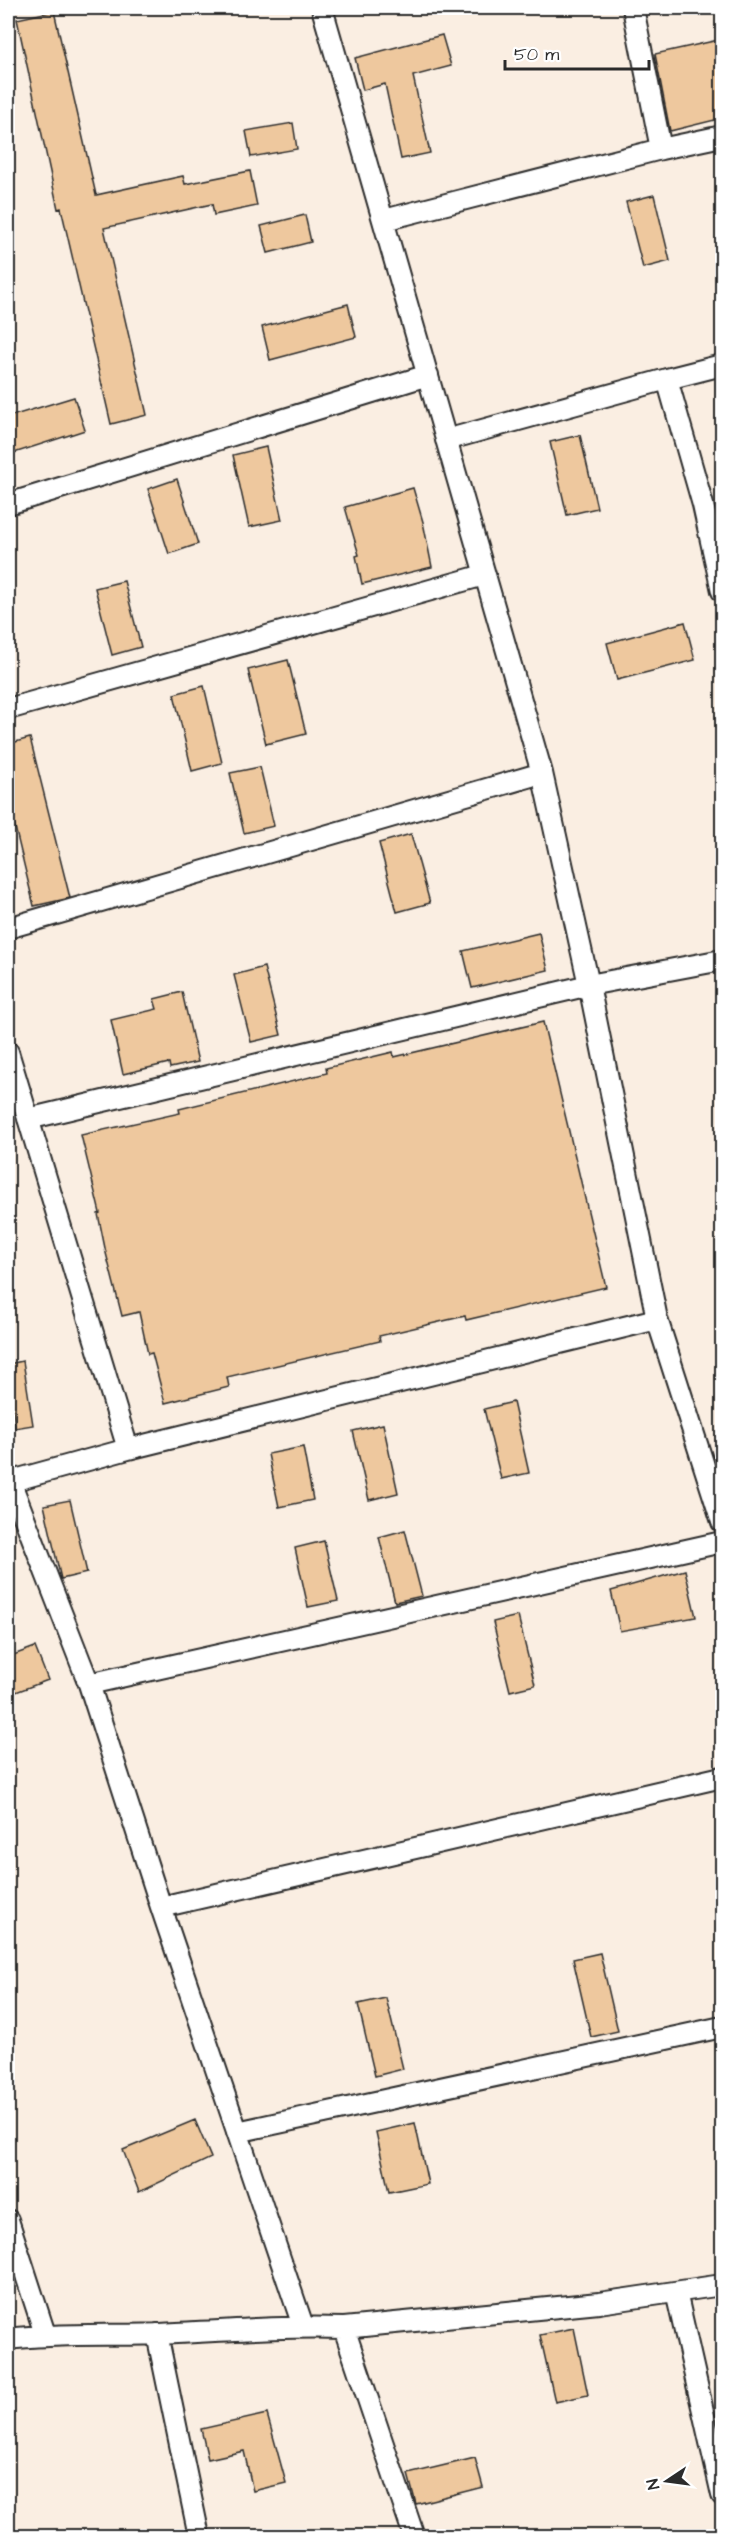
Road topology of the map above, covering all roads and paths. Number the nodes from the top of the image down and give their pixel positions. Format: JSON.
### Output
{"nodes":[{"id":1,"x":322,"y":8,"type":"edge"},
{"id":2,"x":633,"y":8,"type":"edge"},
{"id":3,"x":723,"y":136,"type":"edge"},
{"id":4,"x":661,"y":149,"type":"junction"},
{"id":5,"x":384,"y":220,"type":"junction"},
{"id":6,"x":723,"y":365,"type":"edge"},
{"id":7,"x":428,"y":375,"type":"junction"},
{"id":8,"x":667,"y":379,"type":"junction"},
{"id":9,"x":446,"y":440,"type":"junction"},
{"id":10,"x":8,"y":504,"type":"edge"},
{"id":11,"x":484,"y":574,"type":"junction"},
{"id":12,"x":723,"y":591,"type":"edge"},
{"id":13,"x":8,"y":709,"type":"edge"},
{"id":14,"x":542,"y":773,"type":"junction"},
{"id":15,"x":8,"y":928,"type":"edge"},
{"id":16,"x":723,"y":960,"type":"edge"},
{"id":17,"x":589,"y":985,"type":"junction"},
{"id":18,"x":8,"y":1052,"type":"edge"},
{"id":19,"x":28,"y":1119,"type":"junction"},
{"id":20,"x":657,"y":1319,"type":"junction"},
{"id":21,"x":128,"y":1449,"type":"junction"},
{"id":22,"x":9,"y":1482,"type":"edge"},
{"id":23,"x":723,"y":1522,"type":"edge"},
{"id":24,"x":723,"y":1542,"type":"edge"},
{"id":25,"x":89,"y":1684,"type":"junction"},
{"id":26,"x":723,"y":1777,"type":"edge"},
{"id":27,"x":161,"y":1907,"type":"junction"},
{"id":28,"x":723,"y":2027,"type":"edge"},
{"id":29,"x":237,"y":2132,"type":"junction"},
{"id":30,"x":8,"y":2220,"type":"edge"},
{"id":31,"x":723,"y":2285,"type":"edge"},
{"id":32,"x":676,"y":2292,"type":"junction"},
{"id":33,"x":303,"y":2326,"type":"junction"},
{"id":34,"x":344,"y":2328,"type":"junction"},
{"id":35,"x":45,"y":2334,"type":"junction"},
{"id":36,"x":157,"y":2334,"type":"junction"},
{"id":37,"x":8,"y":2339,"type":"edge"},
{"id":38,"x":723,"y":2495,"type":"edge"},
{"id":39,"x":199,"y":2536,"type":"edge"},
{"id":40,"x":414,"y":2536,"type":"edge"}],
"edges":[{"from":1,"to":5,"type":"street"},
{"from":2,"to":4,"type":"street"},
{"from":3,"to":4,"type":"street"},
{"from":4,"to":5,"type":"street"},
{"from":5,"to":7,"type":"street"},
{"from":6,"to":8,"type":"street"},
{"from":7,"to":9,"type":"street"},
{"from":7,"to":10,"type":"street"},
{"from":8,"to":9,"type":"street"},
{"from":8,"to":12,"type":"street"},
{"from":9,"to":11,"type":"street"},
{"from":11,"to":13,"type":"street"},
{"from":11,"to":14,"type":"street"},
{"from":14,"to":15,"type":"street"},
{"from":14,"to":17,"type":"street"},
{"from":16,"to":17,"type":"street"},
{"from":17,"to":19,"type":"street"},
{"from":17,"to":20,"type":"street"},
{"from":18,"to":19,"type":"street"},
{"from":19,"to":21,"type":"street"},
{"from":20,"to":21,"type":"street"},
{"from":20,"to":23,"type":"street"},
{"from":21,"to":22,"type":"street"},
{"from":22,"to":25,"type":"street"},
{"from":24,"to":25,"type":"street"},
{"from":25,"to":27,"type":"street"},
{"from":26,"to":27,"type":"street"},
{"from":27,"to":29,"type":"street"},
{"from":28,"to":29,"type":"street"},
{"from":29,"to":33,"type":"street"},
{"from":30,"to":35,"type":"street"},
{"from":31,"to":32,"type":"street"},
{"from":32,"to":34,"type":"street"},
{"from":32,"to":38,"type":"street"},
{"from":33,"to":34,"type":"street"},
{"from":33,"to":36,"type":"street"},
{"from":34,"to":40,"type":"street"},
{"from":35,"to":36,"type":"street"},
{"from":35,"to":37,"type":"street"},
{"from":36,"to":39,"type":"street"}]}
